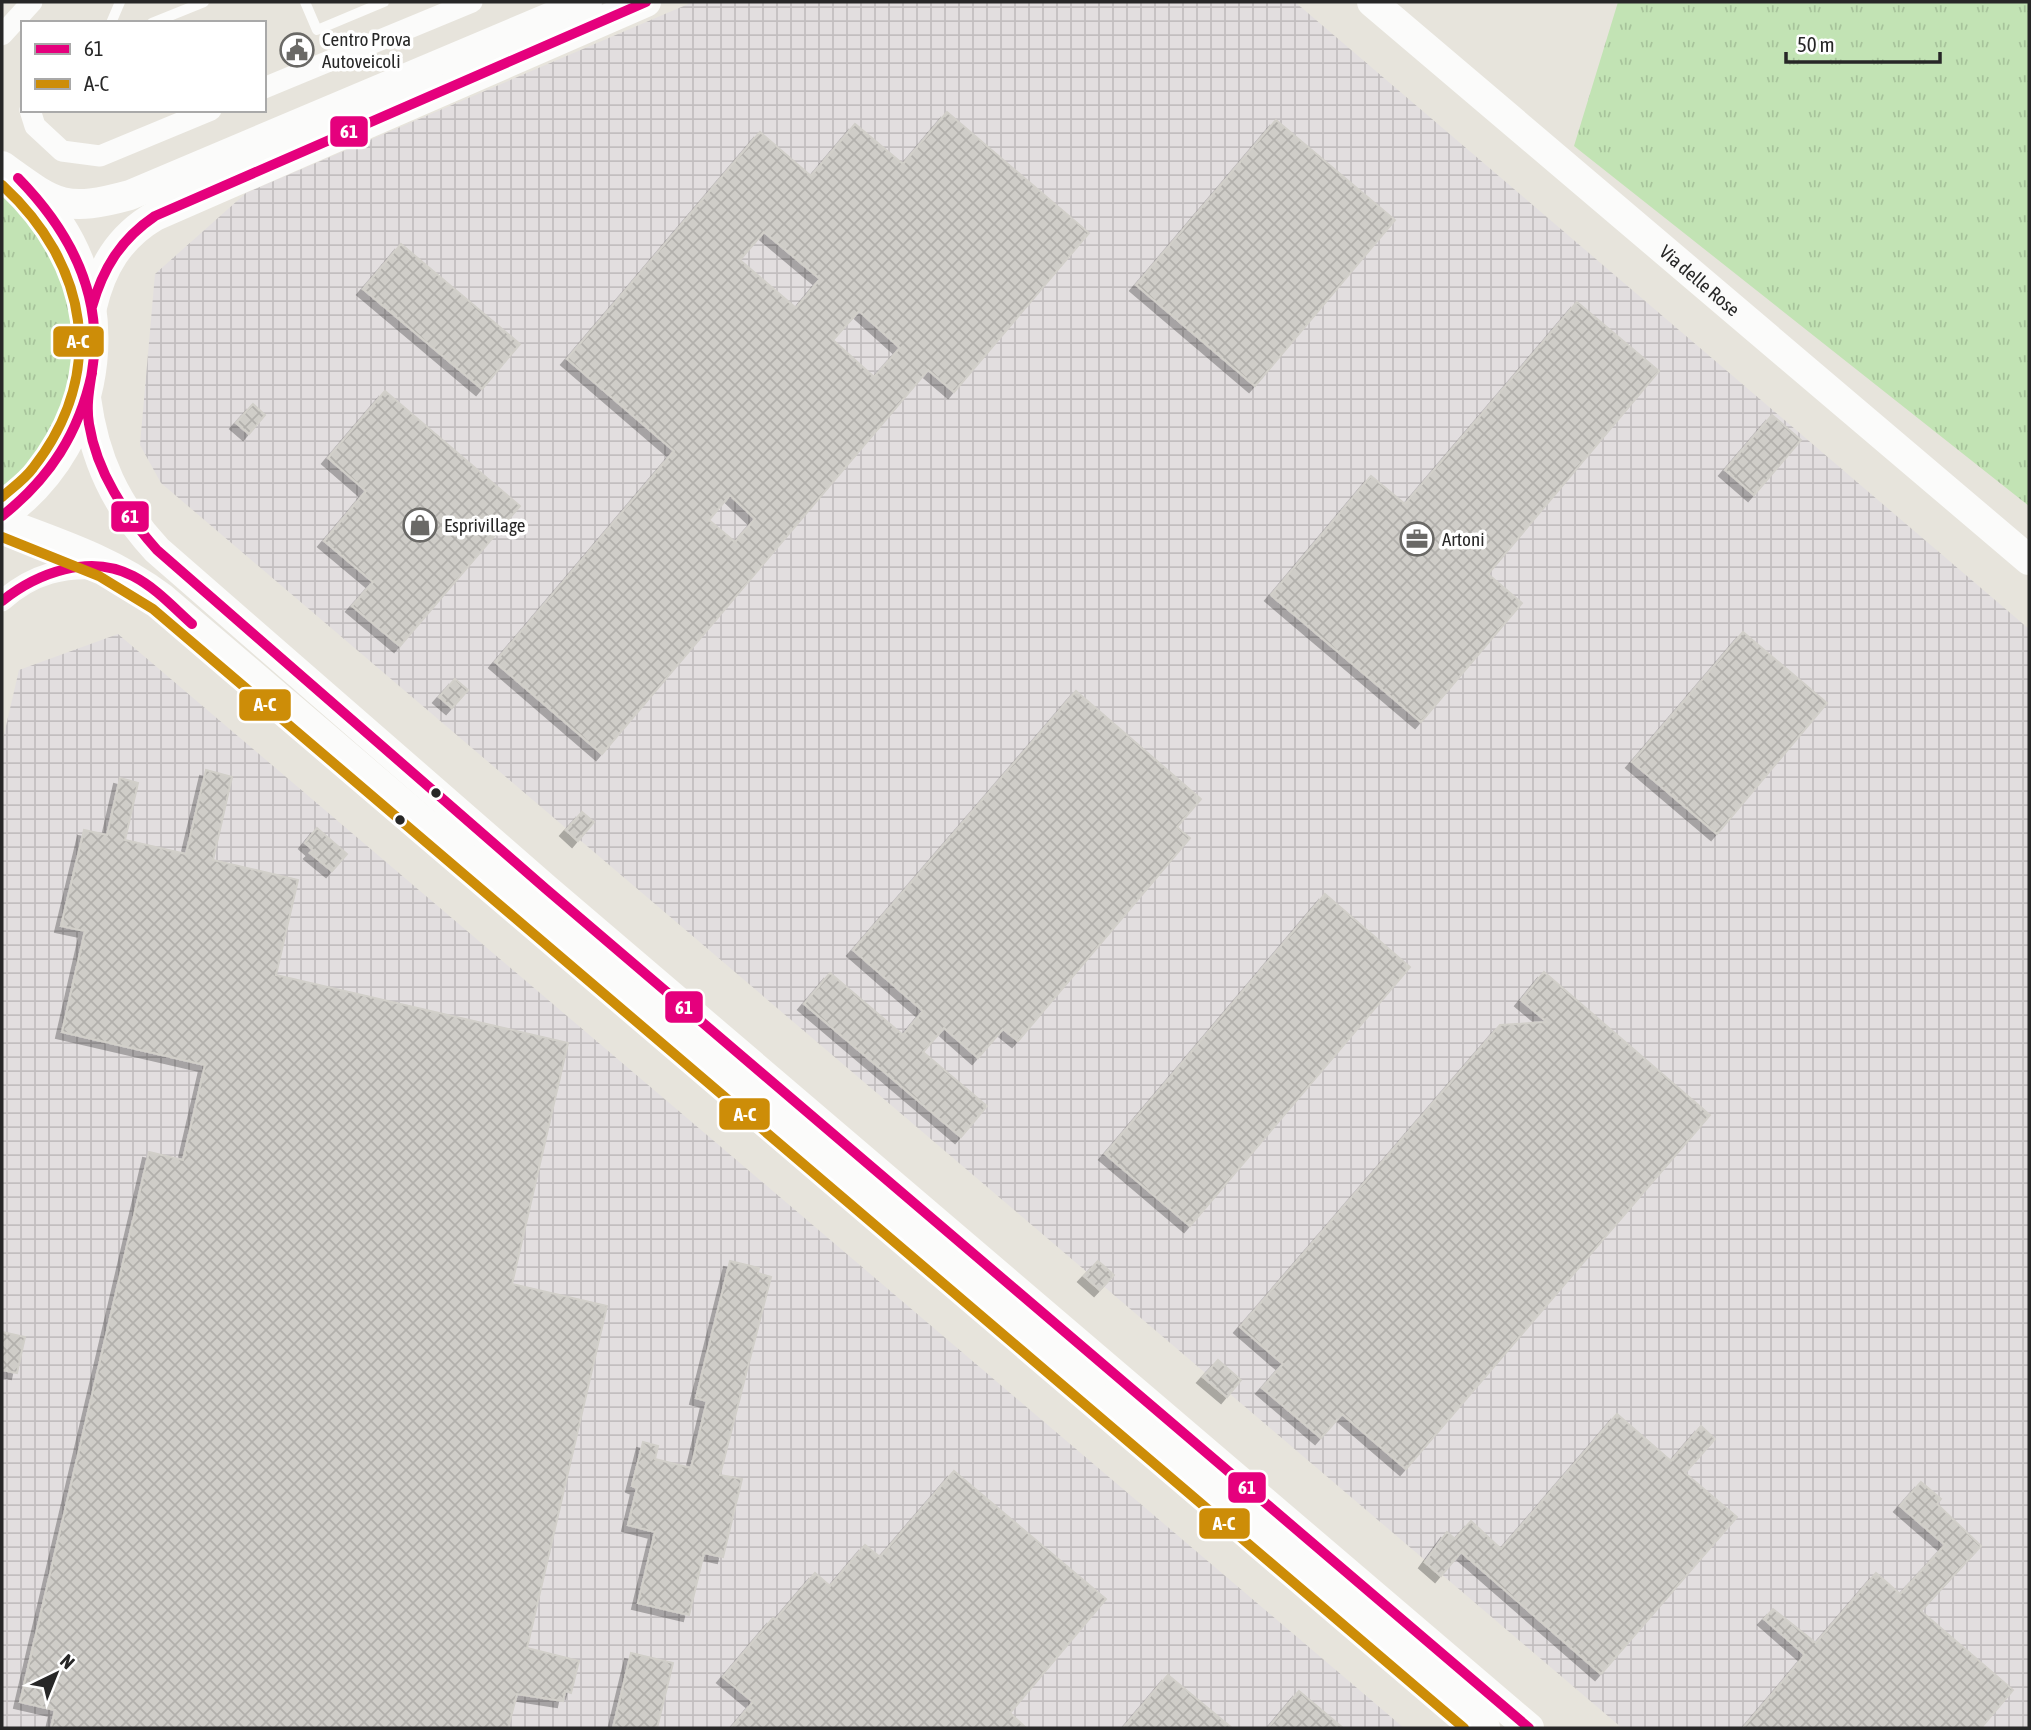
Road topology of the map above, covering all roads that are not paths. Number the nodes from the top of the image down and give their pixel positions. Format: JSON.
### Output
{"nodes":[{"id":1,"x":120,"y":2,"type":"edge"},
{"id":2,"x":204,"y":2,"type":"edge"},
{"id":3,"x":305,"y":2,"type":"edge"},
{"id":4,"x":384,"y":2,"type":"edge"},
{"id":5,"x":472,"y":2,"type":"edge"},
{"id":6,"x":646,"y":2,"type":"edge"},
{"id":7,"x":1371,"y":2,"type":"edge"},
{"id":8,"x":568,"y":5,"type":"edge"},
{"id":9,"x":30,"y":11,"type":"edge"},
{"id":10,"x":112,"y":21,"type":"edge"},
{"id":11,"x":157,"y":21,"type":"edge"},
{"id":12,"x":2,"y":35,"type":"edge"},
{"id":13,"x":266,"y":87,"type":"edge"},
{"id":14,"x":31,"y":112,"type":"edge"},
{"id":15,"x":206,"y":112,"type":"edge"},
{"id":16,"x":10,"y":172,"type":"edge"},
{"id":17,"x":92,"y":307,"type":"junction"},
{"id":18,"x":86,"y":398,"type":"junction"},
{"id":19,"x":2,"y":516,"type":"edge"},
{"id":20,"x":2,"y":522,"type":"edge"},
{"id":21,"x":2029,"y":560,"type":"edge"},
{"id":22,"x":124,"y":572,"type":"junction"},
{"id":23,"x":2,"y":601,"type":"edge"},
{"id":24,"x":1485,"y":1728,"type":"edge"},
{"id":25,"x":1529,"y":1728,"type":"edge"}],
"edges":[{"from":1,"to":10,"type":"lane"},
{"from":2,"to":11,"type":"lane"},
{"from":3,"to":4,"type":"lane"},
{"from":5,"to":13,"type":"street"},
{"from":6,"to":17,"type":"street"},
{"from":7,"to":21,"type":"street","name":"Via delle Rose"},
{"from":8,"to":16,"type":"street"},
{"from":9,"to":12,"type":"street"},
{"from":14,"to":15,"type":"street"},
{"from":16,"to":17,"type":"street"},
{"from":17,"to":18,"type":"street"},
{"from":18,"to":19,"type":"street"},
{"from":18,"to":25,"type":"street"},
{"from":20,"to":22,"type":"street"},
{"from":22,"to":23,"type":"street"},
{"from":22,"to":24,"type":"street"}]}
